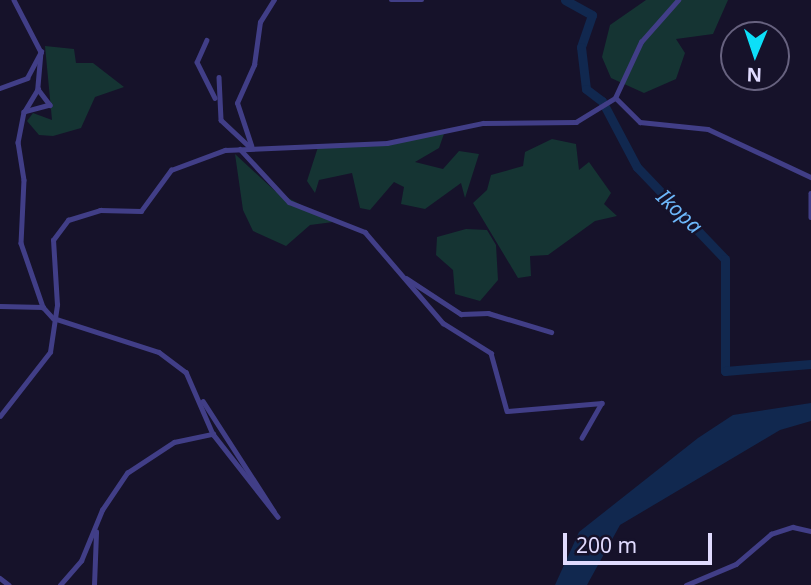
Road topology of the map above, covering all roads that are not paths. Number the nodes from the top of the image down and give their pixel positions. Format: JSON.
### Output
{"nodes":[{"id":1,"x":14,"y":0,"type":"edge"},
{"id":2,"x":274,"y":0,"type":"edge"},
{"id":3,"x":391,"y":0,"type":"edge"},
{"id":4,"x":422,"y":0,"type":"edge"},
{"id":5,"x":678,"y":0,"type":"edge"},
{"id":6,"x":207,"y":40,"type":"dead end"},
{"id":7,"x":41,"y":52,"type":"junction"},
{"id":8,"x":219,"y":77,"type":"dead end"},
{"id":9,"x":0,"y":88,"type":"edge"},
{"id":10,"x":38,"y":89,"type":"junction"},
{"id":11,"x":615,"y":98,"type":"junction"},
{"id":12,"x":216,"y":99,"type":"junction"},
{"id":13,"x":24,"y":112,"type":"junction"},
{"id":14,"x":252,"y":148,"type":"junction"},
{"id":15,"x":240,"y":149,"type":"junction"},
{"id":16,"x":811,"y":177,"type":"edge"},
{"id":17,"x":811,"y":194,"type":"edge"},
{"id":18,"x":811,"y":217,"type":"edge"},
{"id":19,"x":402,"y":276,"type":"junction"},
{"id":20,"x":0,"y":306,"type":"edge"},
{"id":21,"x":43,"y":307,"type":"junction"},
{"id":22,"x":53,"y":318,"type":"junction"},
{"id":23,"x":551,"y":332,"type":"dead end"},
{"id":24,"x":197,"y":392,"type":"junction"},
{"id":25,"x":0,"y":416,"type":"edge"},
{"id":26,"x":213,"y":434,"type":"junction"},
{"id":27,"x":582,"y":438,"type":"dead end"},
{"id":28,"x":98,"y":521,"type":"junction"},
{"id":29,"x":811,"y":531,"type":"edge"},
{"id":30,"x":0,"y":578,"type":"edge"},
{"id":31,"x":9,"y":585,"type":"edge"},
{"id":32,"x":60,"y":585,"type":"edge"},
{"id":33,"x":94,"y":585,"type":"edge"},
{"id":34,"x":686,"y":585,"type":"edge"}],
"edges":[{"from":1,"to":7,"type":"street"},
{"from":2,"to":14,"type":"street"},
{"from":3,"to":4,"type":"street"},
{"from":5,"to":11,"type":"street"},
{"from":6,"to":12,"type":"street"},
{"from":7,"to":9,"type":"street"},
{"from":7,"to":10,"type":"street"},
{"from":8,"to":12,"type":"street"},
{"from":10,"to":13,"type":"street"},
{"from":10,"to":13,"type":"street"},
{"from":11,"to":14,"type":"street"},
{"from":11,"to":16,"type":"street"},
{"from":12,"to":14,"type":"street"},
{"from":13,"to":21,"type":"street"},
{"from":14,"to":15,"type":"street"},
{"from":15,"to":19,"type":"street"},
{"from":15,"to":22,"type":"street"},
{"from":17,"to":18,"type":"street"},
{"from":19,"to":23,"type":"street"},
{"from":19,"to":27,"type":"street"},
{"from":20,"to":21,"type":"street"},
{"from":21,"to":22,"type":"street"},
{"from":22,"to":24,"type":"street"},
{"from":22,"to":25,"type":"street"},
{"from":24,"to":26,"type":"street"},
{"from":24,"to":26,"type":"street"},
{"from":26,"to":28,"type":"street"},
{"from":28,"to":32,"type":"street"},
{"from":28,"to":33,"type":"street"},
{"from":29,"to":34,"type":"street"},
{"from":30,"to":31,"type":"street"}]}
